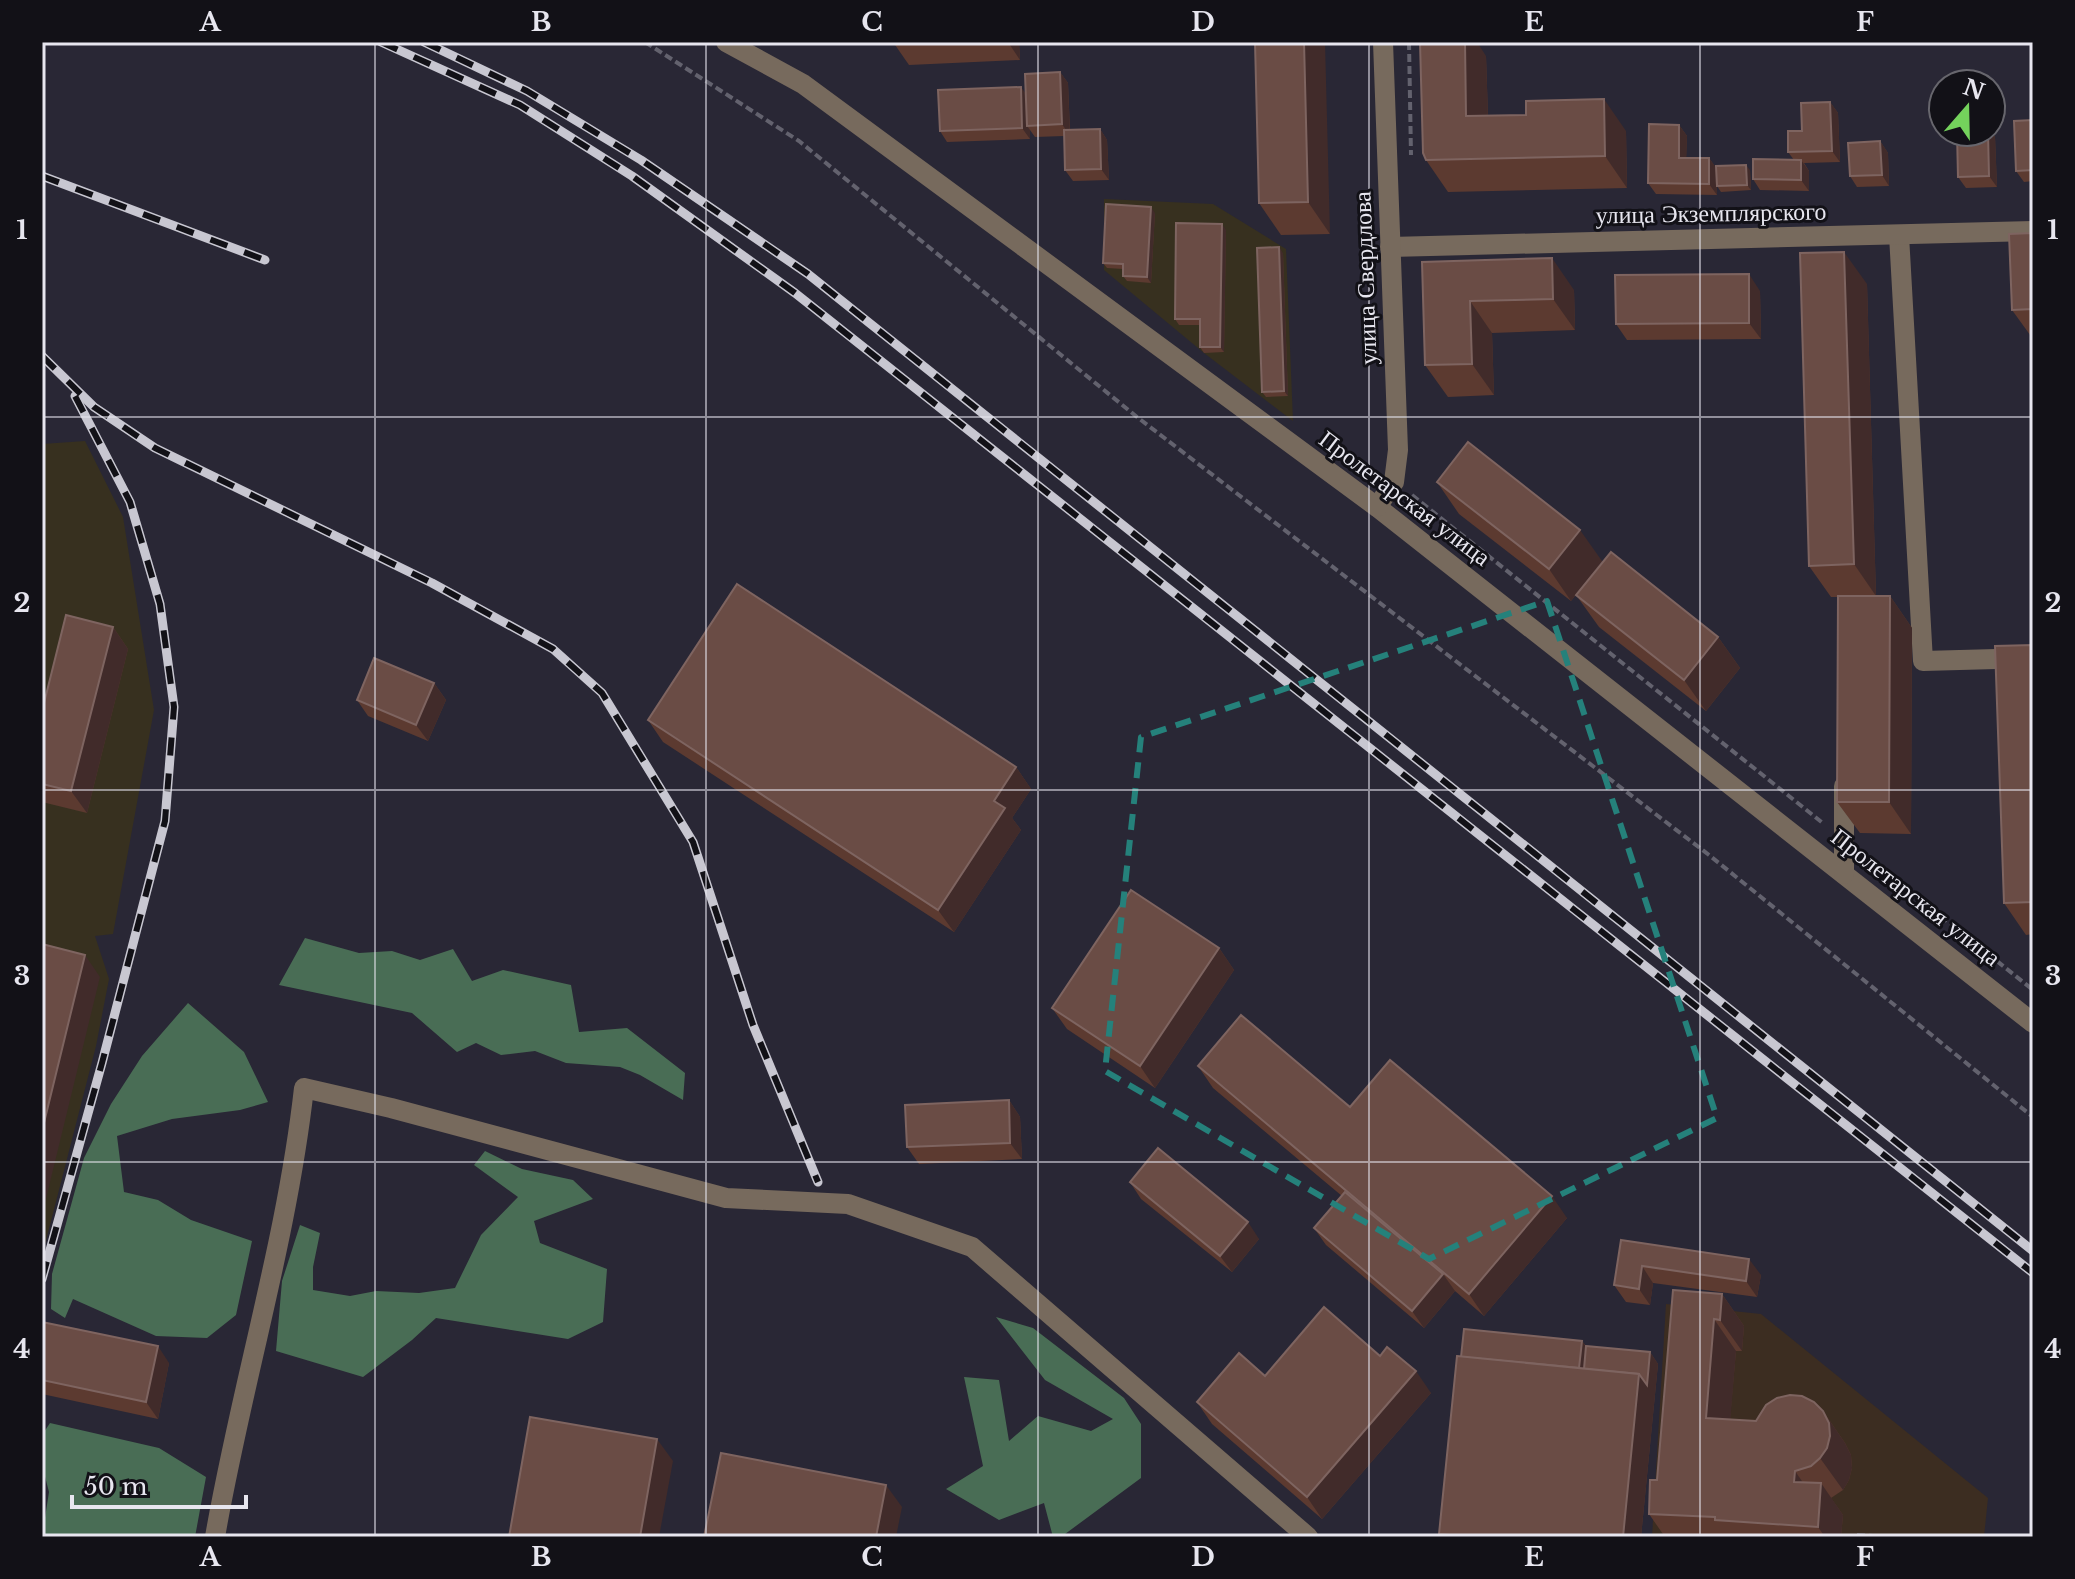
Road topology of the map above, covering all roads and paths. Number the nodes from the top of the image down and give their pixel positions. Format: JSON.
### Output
{"nodes":[{"id":1,"x":645,"y":42,"type":"edge"},
{"id":2,"x":726,"y":42,"type":"edge"},
{"id":3,"x":1383,"y":42,"type":"edge"},
{"id":4,"x":1409,"y":42,"type":"edge"},
{"id":5,"x":1411,"y":168,"type":"dead end"},
{"id":6,"x":2033,"y":231,"type":"edge"},
{"id":7,"x":1899,"y":235,"type":"junction"},
{"id":8,"x":1390,"y":247,"type":"junction"},
{"id":9,"x":1394,"y":482,"type":"junction"},
{"id":10,"x":1377,"y":507,"type":"junction"},
{"id":11,"x":2033,"y":658,"type":"edge"},
{"id":12,"x":1844,"y":764,"type":"edge"},
{"id":13,"x":1844,"y":839,"type":"junction"},
{"id":14,"x":1844,"y":874,"type":"junction"},
{"id":15,"x":2033,"y":990,"type":"edge"},
{"id":16,"x":2033,"y":1023,"type":"edge"},
{"id":17,"x":2033,"y":1117,"type":"edge"},
{"id":18,"x":1857,"y":1535,"type":"dead end"},
{"id":19,"x":215,"y":1537,"type":"edge"},
{"id":20,"x":1308,"y":1537,"type":"edge"},
{"id":21,"x":1887,"y":1537,"type":"edge"}],
"edges":[{"from":1,"to":17,"type":"path"},
{"from":2,"to":10,"type":"street","name":"Пролетарская улица"},
{"from":3,"to":8,"type":"street","name":"улица Свердлова"},
{"from":4,"to":5,"type":"path"},
{"from":6,"to":7,"type":"street","name":"улица Экземплярского"},
{"from":7,"to":8,"type":"street","name":"улица Экземплярского"},
{"from":7,"to":11,"type":"street"},
{"from":8,"to":9,"type":"street","name":"улица Свердлова"},
{"from":9,"to":10,"type":"street","name":"улица Свердлова"},
{"from":9,"to":13,"type":"path"},
{"from":10,"to":14,"type":"street","name":"Пролетарская улица"},
{"from":12,"to":13,"type":"street"},
{"from":13,"to":14,"type":"street"},
{"from":13,"to":15,"type":"path"},
{"from":14,"to":16,"type":"street","name":"Пролетарская улица"},
{"from":18,"to":21,"type":"path"},
{"from":19,"to":20,"type":"street"}]}
